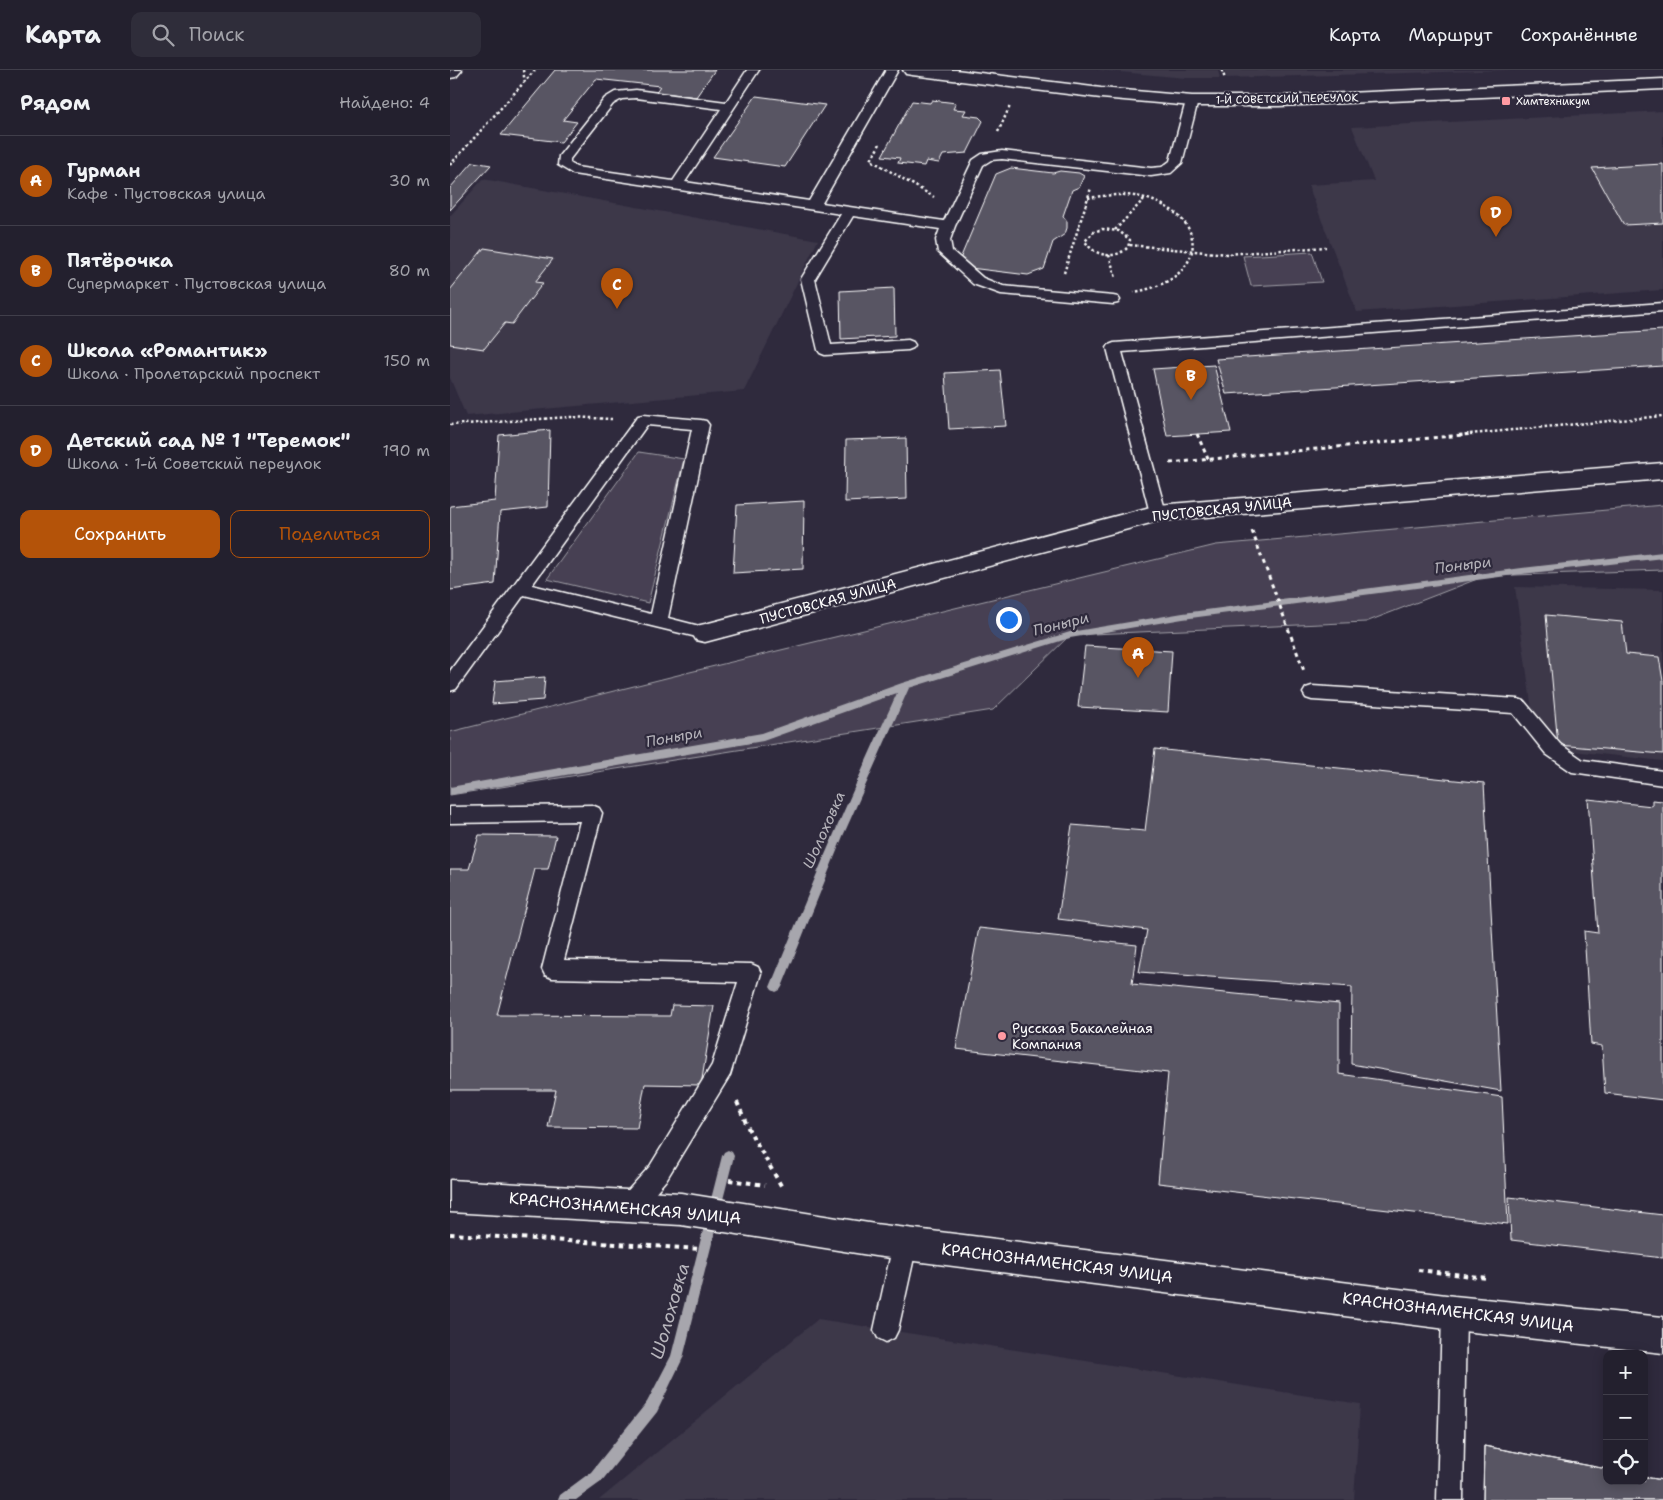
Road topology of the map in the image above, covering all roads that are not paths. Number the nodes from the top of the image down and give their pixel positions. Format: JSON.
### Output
{"nodes":[{"id":1,"x":453,"y":70,"type":"edge"},
{"id":2,"x":753,"y":70,"type":"edge"},
{"id":3,"x":892,"y":70,"type":"edge"},
{"id":4,"x":912,"y":70,"type":"edge"},
{"id":5,"x":450,"y":73,"type":"edge"},
{"id":6,"x":1663,"y":84,"type":"edge"},
{"id":7,"x":1192,"y":101,"type":"junction"},
{"id":8,"x":730,"y":106,"type":"junction"},
{"id":9,"x":677,"y":185,"type":"junction"},
{"id":10,"x":813,"y":206,"type":"junction"},
{"id":11,"x":849,"y":211,"type":"junction"},
{"id":12,"x":948,"y":226,"type":"junction"},
{"id":13,"x":1112,"y":300,"type":"dead end"},
{"id":14,"x":1663,"y":307,"type":"edge"},
{"id":15,"x":908,"y":345,"type":"dead end"},
{"id":16,"x":1663,"y":471,"type":"edge"},
{"id":17,"x":1158,"y":513,"type":"junction"},
{"id":18,"x":520,"y":588,"type":"junction"},
{"id":19,"x":658,"y":622,"type":"junction"},
{"id":20,"x":705,"y":633,"type":"joint"},
{"id":21,"x":450,"y":684,"type":"edge"},
{"id":22,"x":1312,"y":693,"type":"road end"},
{"id":23,"x":1663,"y":778,"type":"edge"},
{"id":24,"x":450,"y":815,"type":"edge"},
{"id":25,"x":450,"y":1196,"type":"edge"},
{"id":26,"x":630,"y":1205,"type":"junction"},
{"id":27,"x":905,"y":1244,"type":"junction"},
{"id":28,"x":1454,"y":1313,"type":"junction"},
{"id":29,"x":886,"y":1330,"type":"dead end"},
{"id":30,"x":1663,"y":1335,"type":"edge"},
{"id":31,"x":1450,"y":1500,"type":"edge"}],
"edges":[{"from":1,"to":5,"type":"street"},
{"from":2,"to":8,"type":"lane"},
{"from":3,"to":10,"type":"lane"},
{"from":4,"to":7,"type":"street","name":"1-Й СОВЕТСКИЙ ПЕРЕУЛОК"},
{"from":6,"to":7,"type":"street","name":"1-Й СОВЕТСКИЙ ПЕРЕУЛОК"},
{"from":7,"to":12,"type":"lane"},
{"from":8,"to":9,"type":"lane"},
{"from":8,"to":9,"type":"lane"},
{"from":9,"to":10,"type":"lane"},
{"from":10,"to":11,"type":"lane"},
{"from":11,"to":12,"type":"lane"},
{"from":11,"to":15,"type":"lane"},
{"from":12,"to":13,"type":"lane"},
{"from":14,"to":17,"type":"lane"},
{"from":16,"to":17,"type":"street","name":"ПУСТОВСКАЯ УЛИЦА"},
{"from":17,"to":20,"type":"street","name":"ПУСТОВСКАЯ УЛИЦА"},
{"from":18,"to":19,"type":"lane"},
{"from":18,"to":19,"type":"lane"},
{"from":18,"to":21,"type":"lane"},
{"from":19,"to":20,"type":"lane"},
{"from":22,"to":23,"type":"lane"},
{"from":24,"to":26,"type":"lane"},
{"from":25,"to":26,"type":"street","name":"КРАСНОЗНАМЕНСКАЯ УЛИЦА"},
{"from":26,"to":27,"type":"street","name":"КРАСНОЗНАМЕНСКАЯ УЛИЦА"},
{"from":27,"to":28,"type":"street","name":"КРАСНОЗНАМЕНСКАЯ УЛИЦА"},
{"from":27,"to":29,"type":"lane"},
{"from":28,"to":30,"type":"street","name":"КРАСНОЗНАМЕНСКАЯ УЛИЦА"},
{"from":28,"to":31,"type":"lane"}]}
